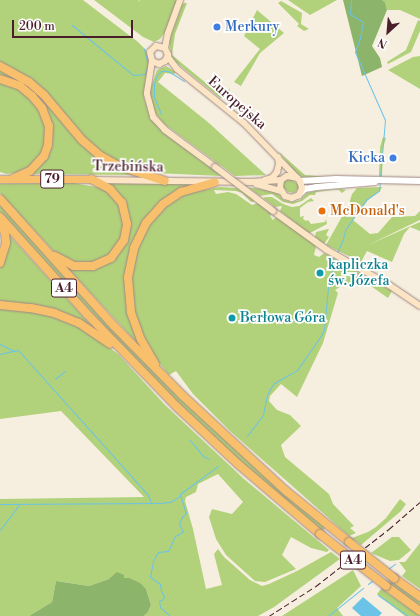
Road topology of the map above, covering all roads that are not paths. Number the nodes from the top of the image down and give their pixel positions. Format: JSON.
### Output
{"nodes":[{"id":1,"x":180,"y":0,"type":"edge"},
{"id":2,"x":168,"y":33,"type":"junction"},
{"id":3,"x":159,"y":45,"type":"junction"},
{"id":4,"x":165,"y":48,"type":"junction"},
{"id":5,"x":152,"y":61,"type":"junction"},
{"id":6,"x":164,"y":61,"type":"junction"},
{"id":7,"x":0,"y":66,"type":"edge"},
{"id":8,"x":151,"y":75,"type":"junction"},
{"id":9,"x":0,"y":78,"type":"edge"},
{"id":10,"x":278,"y":157,"type":"junction"},
{"id":11,"x":5,"y":179,"type":"edge"},
{"id":12,"x":283,"y":179,"type":"junction"},
{"id":13,"x":91,"y":180,"type":"junction"},
{"id":14,"x":298,"y":180,"type":"junction"},
{"id":15,"x":165,"y":181,"type":"junction"},
{"id":16,"x":260,"y":181,"type":"junction"},
{"id":17,"x":380,"y":181,"type":"junction"},
{"id":18,"x":420,"y":181,"type":"edge"},
{"id":19,"x":215,"y":182,"type":"junction"},
{"id":20,"x":251,"y":182,"type":"junction"},
{"id":21,"x":281,"y":191,"type":"junction"},
{"id":22,"x":301,"y":193,"type":"junction"},
{"id":23,"x":0,"y":199,"type":"edge"},
{"id":24,"x":0,"y":217,"type":"edge"},
{"id":25,"x":0,"y":222,"type":"edge"},
{"id":26,"x":43,"y":248,"type":"junction"},
{"id":27,"x":0,"y":263,"type":"edge"},
{"id":28,"x":0,"y":305,"type":"edge"},
{"id":29,"x":420,"y":306,"type":"edge"},
{"id":30,"x":129,"y":358,"type":"junction"},
{"id":31,"x":164,"y":378,"type":"junction"},
{"id":32,"x":420,"y":597,"type":"edge"},
{"id":33,"x":420,"y":611,"type":"edge"}],
"edges":[{"from":1,"to":2,"type":"main road"},
{"from":2,"to":3,"type":"main road"},
{"from":2,"to":4,"type":"main road"},
{"from":3,"to":4,"type":"main road"},
{"from":3,"to":5,"type":"main road"},
{"from":4,"to":6,"type":"main road"},
{"from":5,"to":6,"type":"main road"},
{"from":5,"to":8,"type":"main road"},
{"from":6,"to":8,"type":"main road"},
{"from":6,"to":10,"type":"main road","name":"Europejska"},
{"from":7,"to":15,"type":"highway"},
{"from":8,"to":29,"type":"main road","bridge":true},
{"from":9,"to":11,"type":"highway"},
{"from":10,"to":12,"type":"main road","name":"Europejska"},
{"from":10,"to":14,"type":"main road","name":"Europejska"},
{"from":10,"to":16,"type":"main road"},
{"from":11,"to":13,"type":"main road","name":"Trzebińska","number":"79"},
{"from":12,"to":14,"type":"main road","number":"79"},
{"from":12,"to":16,"type":"main road","name":"Trzebińska","number":"79"},
{"from":12,"to":21,"type":"main road"},
{"from":13,"to":15,"type":"main road","name":"Trzebińska","number":"79"},
{"from":13,"to":26,"type":"highway"},
{"from":14,"to":17,"type":"street","number":"79"},
{"from":14,"to":22,"type":"main road"},
{"from":15,"to":19,"type":"main road","name":"Trzebińska","number":"79"},
{"from":16,"to":20,"type":"main road","name":"Trzebińska","number":"79"},
{"from":17,"to":18,"type":"street","number":"79"},
{"from":17,"to":22,"type":"street","number":"79"},
{"from":19,"to":20,"type":"main road","name":"Trzebińska","number":"79"},
{"from":19,"to":31,"type":"highway"},
{"from":20,"to":21,"type":"main road","name":"Trzebińska","number":"79"},
{"from":21,"to":22,"type":"main road","number":"79"},
{"from":23,"to":26,"type":"highway","number":"A4"},
{"from":24,"to":30,"type":"highway","number":"A4"},
{"from":25,"to":27,"type":"highway"},
{"from":26,"to":31,"type":"highway","number":"A4"},
{"from":28,"to":30,"type":"highway"},
{"from":30,"to":33,"type":"highway","number":"A4","bridge":true},
{"from":31,"to":32,"type":"highway","number":"A4","bridge":true}]}
